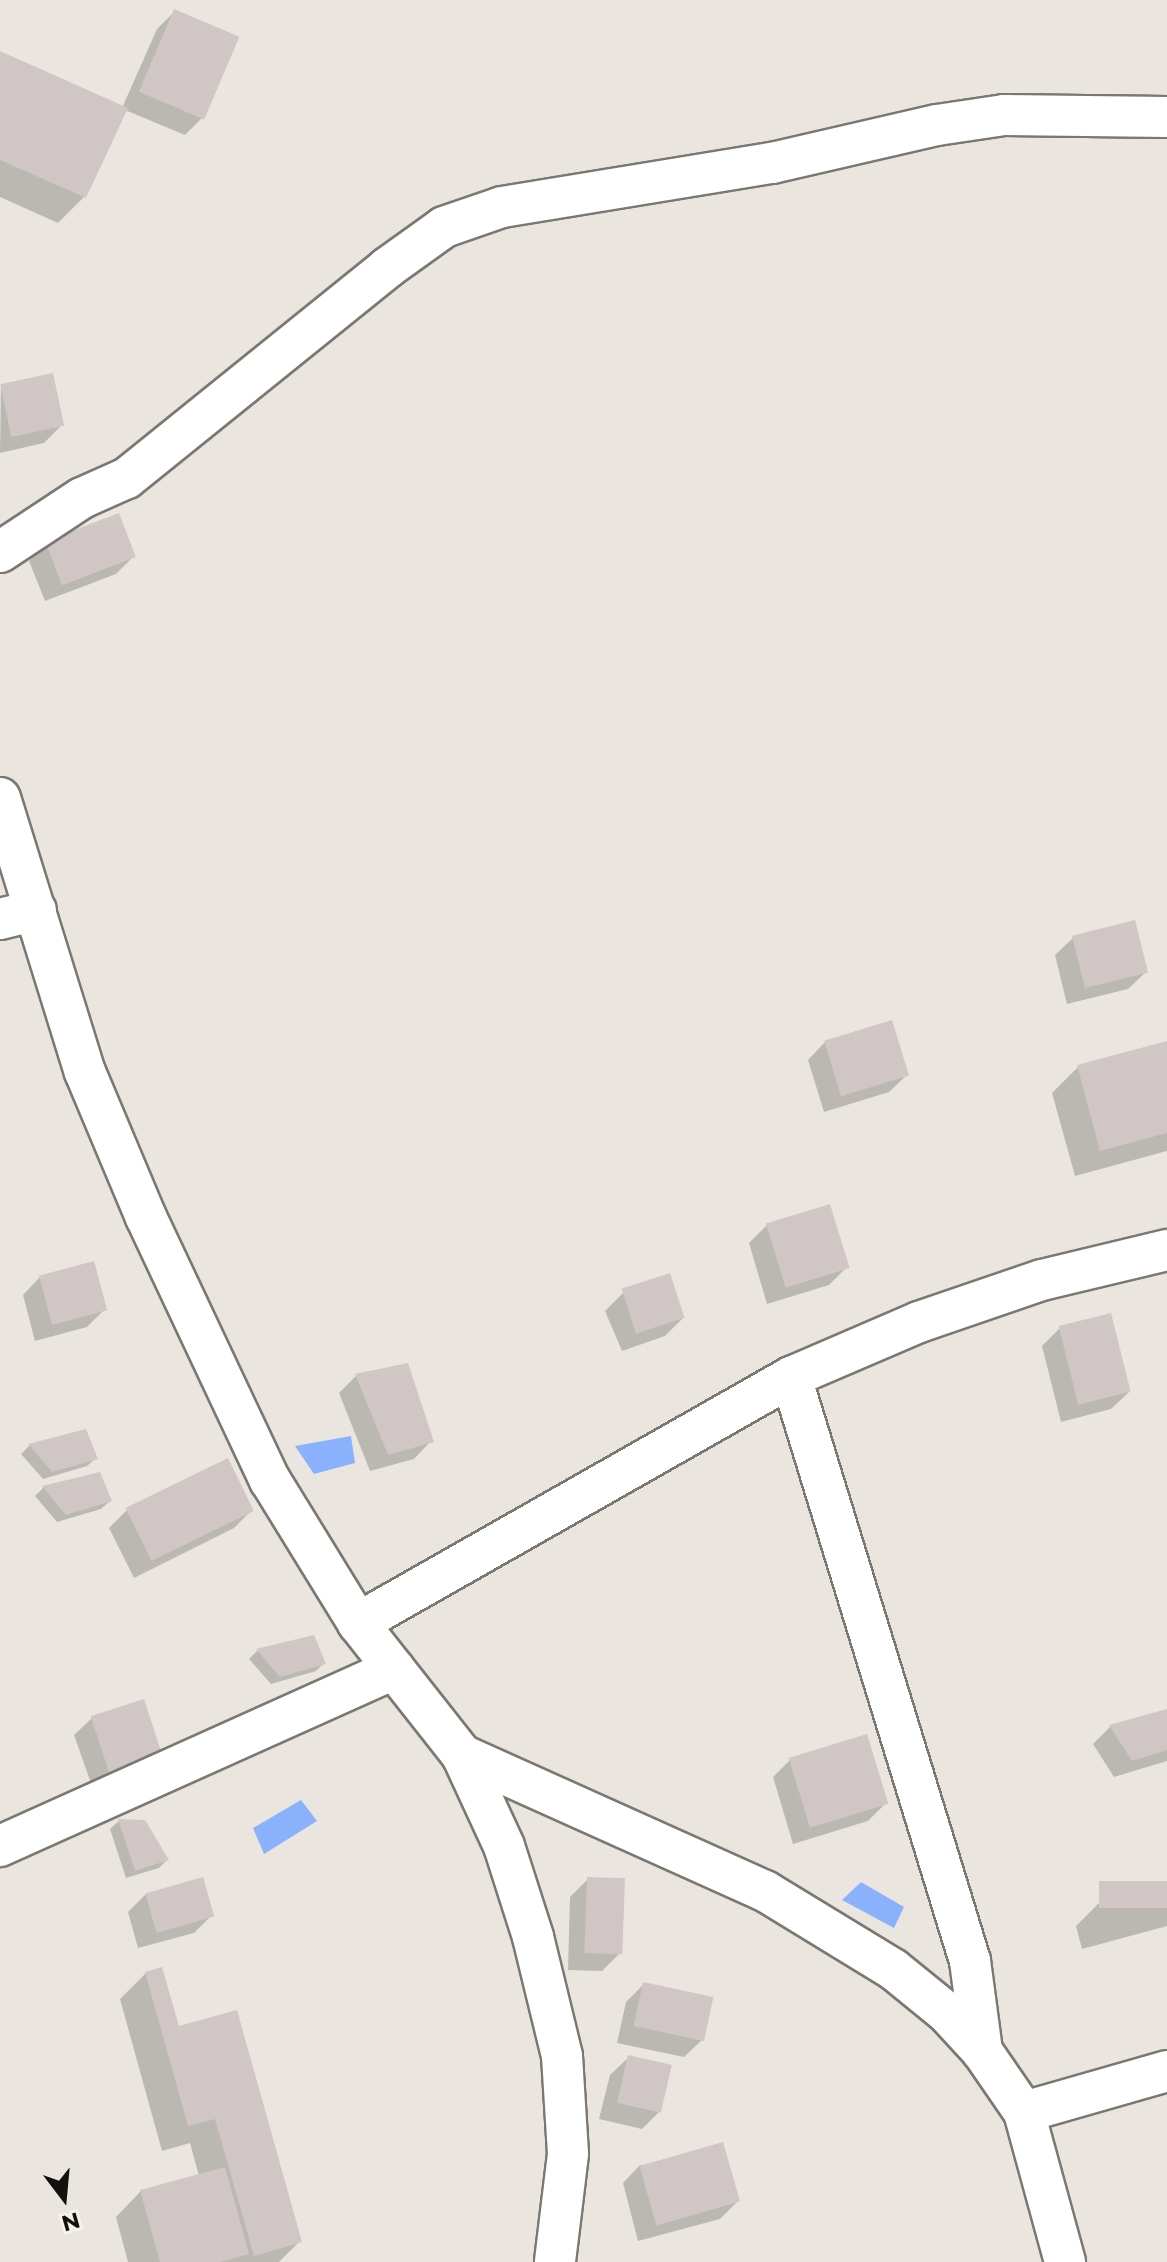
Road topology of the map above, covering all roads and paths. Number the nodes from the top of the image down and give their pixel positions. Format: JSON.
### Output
{"nodes":[{"id":1,"x":1167,"y":117,"type":"edge"},
{"id":2,"x":0,"y":552,"type":"edge"},
{"id":3,"x":0,"y":798,"type":"edge"},
{"id":4,"x":18,"y":915,"type":"edge"},
{"id":5,"x":1167,"y":1250,"type":"edge"},
{"id":6,"x":791,"y":1377,"type":"junction"},
{"id":7,"x":358,"y":1623,"type":"junction"},
{"id":8,"x":394,"y":1669,"type":"junction"},
{"id":9,"x":462,"y":1755,"type":"junction"},
{"id":10,"x":0,"y":1846,"type":"edge"},
{"id":11,"x":982,"y":2051,"type":"junction"},
{"id":12,"x":1167,"y":2071,"type":"edge"},
{"id":13,"x":1024,"y":2112,"type":"junction"},
{"id":14,"x":555,"y":2262,"type":"edge"},
{"id":15,"x":1065,"y":2262,"type":"edge"}],
"edges":[{"from":1,"to":2,"type":"street"},
{"from":3,"to":4,"type":"street"},
{"from":4,"to":7,"type":"street"},
{"from":5,"to":6,"type":"street"},
{"from":6,"to":7,"type":"street"},
{"from":6,"to":11,"type":"street"},
{"from":7,"to":8,"type":"street"},
{"from":8,"to":9,"type":"street"},
{"from":8,"to":10,"type":"street"},
{"from":9,"to":11,"type":"street"},
{"from":9,"to":14,"type":"street"},
{"from":11,"to":13,"type":"street"},
{"from":12,"to":13,"type":"street"},
{"from":13,"to":15,"type":"street"}]}
